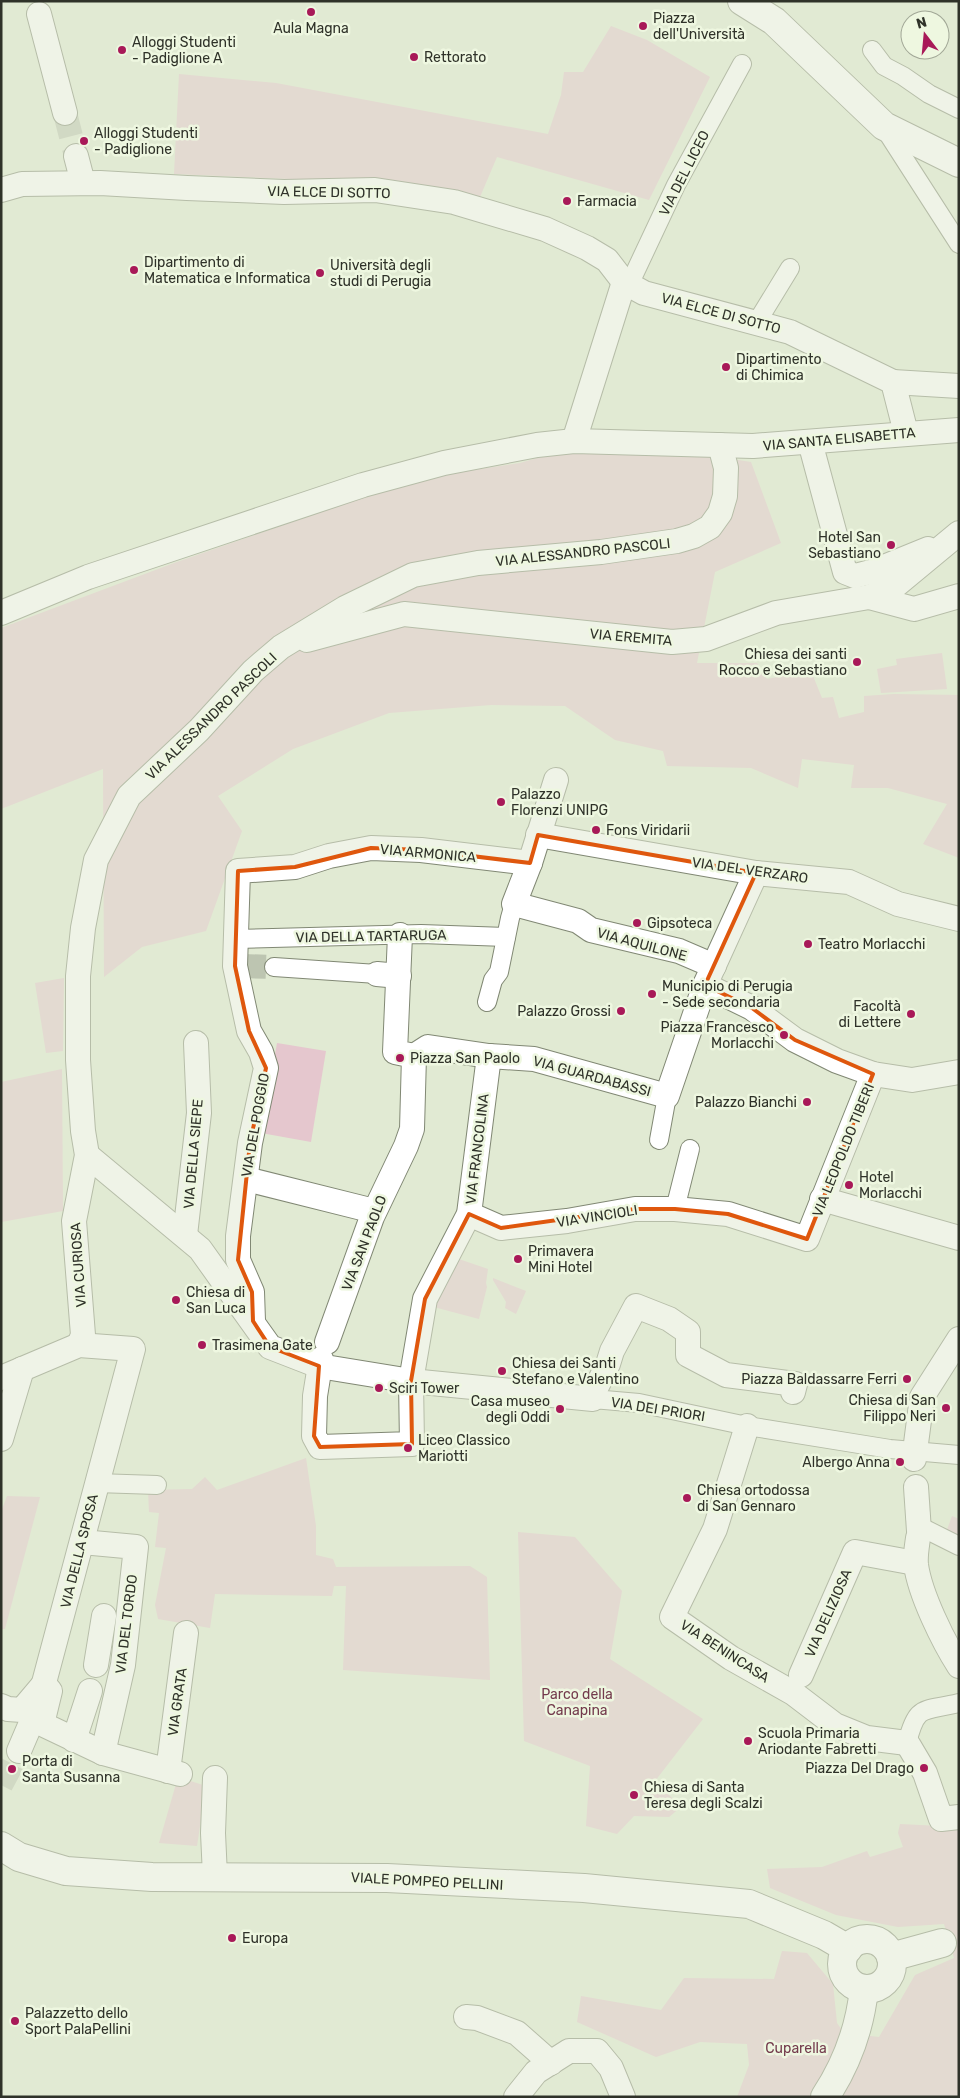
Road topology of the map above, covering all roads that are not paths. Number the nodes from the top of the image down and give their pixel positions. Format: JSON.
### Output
{"nodes":[{"id":1,"x":742,"y":1,"type":"edge"},
{"id":2,"x":38,"y":8,"type":"edge"},
{"id":3,"x":872,"y":50,"type":"dead end"},
{"id":4,"x":742,"y":64,"type":"dead end"},
{"id":5,"x":959,"y":109,"type":"edge"},
{"id":6,"x":65,"y":113,"type":"tunnel mouth"},
{"id":7,"x":884,"y":126,"type":"junction"},
{"id":8,"x":76,"y":156,"type":"tunnel mouth"},
{"id":9,"x":959,"y":163,"type":"edge"},
{"id":10,"x":83,"y":183,"type":"junction"},
{"id":11,"x":1,"y":190,"type":"edge"},
{"id":12,"x":959,"y":244,"type":"edge"},
{"id":13,"x":790,"y":268,"type":"dead end"},
{"id":14,"x":626,"y":283,"type":"junction"},
{"id":15,"x":757,"y":322,"type":"junction"},
{"id":16,"x":894,"y":382,"type":"junction"},
{"id":17,"x":959,"y":386,"type":"edge"},
{"id":18,"x":959,"y":430,"type":"edge"},
{"id":19,"x":906,"y":433,"type":"junction"},
{"id":20,"x":574,"y":441,"type":"junction"},
{"id":21,"x":810,"y":442,"type":"junction"},
{"id":22,"x":720,"y":444,"type":"junction"},
{"id":23,"x":955,"y":536,"type":"edge"},
{"id":24,"x":959,"y":596,"type":"edge"},
{"id":25,"x":869,"y":597,"type":"junction"},
{"id":26,"x":1,"y":613,"type":"edge"},
{"id":27,"x":281,"y":647,"type":"junction"},
{"id":28,"x":556,"y":780,"type":"dead end"},
{"id":29,"x":538,"y":835,"type":"junction"},
{"id":30,"x":530,"y":864,"type":"junction"},
{"id":31,"x":238,"y":871,"type":"joint"},
{"id":32,"x":756,"y":874,"type":"junction"},
{"id":33,"x":514,"y":904,"type":"junction"},
{"id":34,"x":959,"y":919,"type":"edge"},
{"id":35,"x":400,"y":935,"type":"junction"},
{"id":36,"x":506,"y":937,"type":"junction"},
{"id":37,"x":236,"y":939,"type":"junction"},
{"id":38,"x":274,"y":967,"type":"tunnel mouth"},
{"id":39,"x":388,"y":975,"type":"junction"},
{"id":40,"x":710,"y":975,"type":"junction"},
{"id":41,"x":487,"y":1002,"type":"dead end"},
{"id":42,"x":196,"y":1043,"type":"dead end"},
{"id":43,"x":421,"y":1052,"type":"junction"},
{"id":44,"x":489,"y":1056,"type":"junction"},
{"id":45,"x":959,"y":1072,"type":"edge"},
{"id":46,"x":873,"y":1074,"type":"junction"},
{"id":47,"x":667,"y":1096,"type":"junction"},
{"id":48,"x":659,"y":1140,"type":"dead end"},
{"id":49,"x":690,"y":1149,"type":"dead end"},
{"id":50,"x":87,"y":1155,"type":"junction"},
{"id":51,"x":246,"y":1179,"type":"junction"},
{"id":52,"x":822,"y":1199,"type":"junction"},
{"id":53,"x":675,"y":1209,"type":"junction"},
{"id":54,"x":374,"y":1211,"type":"junction"},
{"id":55,"x":469,"y":1214,"type":"junction"},
{"id":56,"x":812,"y":1225,"type":"joint"},
{"id":57,"x":185,"y":1235,"type":"junction"},
{"id":58,"x":959,"y":1238,"type":"edge"},
{"id":59,"x":253,"y":1321,"type":"junction"},
{"id":60,"x":959,"y":1339,"type":"edge"},
{"id":61,"x":79,"y":1345,"type":"junction"},
{"id":62,"x":323,"y":1356,"type":"junction"},
{"id":63,"x":11,"y":1373,"type":"edge"},
{"id":64,"x":411,"y":1381,"type":"junction"},
{"id":65,"x":793,"y":1392,"type":"dead end"},
{"id":66,"x":593,"y":1399,"type":"junction"},
{"id":67,"x":747,"y":1426,"type":"junction"},
{"id":68,"x":1,"y":1439,"type":"edge"},
{"id":69,"x":959,"y":1455,"type":"edge"},
{"id":70,"x":914,"y":1456,"type":"junction"},
{"id":71,"x":96,"y":1484,"type":"junction"},
{"id":72,"x":157,"y":1485,"type":"dead end"},
{"id":73,"x":916,"y":1487,"type":"dead end"},
{"id":74,"x":919,"y":1532,"type":"junction"},
{"id":75,"x":82,"y":1542,"type":"junction"},
{"id":76,"x":959,"y":1546,"type":"edge"},
{"id":77,"x":915,"y":1563,"type":"junction"},
{"id":78,"x":104,"y":1616,"type":"dead end"},
{"id":79,"x":186,"y":1633,"type":"dead end"},
{"id":80,"x":96,"y":1665,"type":"dead end"},
{"id":81,"x":959,"y":1666,"type":"edge"},
{"id":82,"x":44,"y":1684,"type":"junction"},
{"id":83,"x":797,"y":1685,"type":"junction"},
{"id":84,"x":90,"y":1690,"type":"dead end"},
{"id":85,"x":959,"y":1703,"type":"edge"},
{"id":86,"x":1,"y":1706,"type":"edge"},
{"id":87,"x":74,"y":1740,"type":"junction"},
{"id":88,"x":908,"y":1744,"type":"junction"},
{"id":89,"x":19,"y":1751,"type":"tunnel mouth"},
{"id":90,"x":103,"y":1753,"type":"junction"},
{"id":91,"x":214,"y":1778,"type":"dead end"},
{"id":92,"x":950,"y":1818,"type":"edge"},
{"id":93,"x":1,"y":1846,"type":"edge"},
{"id":94,"x":215,"y":1876,"type":"junction"},
{"id":95,"x":942,"y":1943,"type":"dead end"},
{"id":96,"x":848,"y":1949,"type":"junction"},
{"id":97,"x":891,"y":1957,"type":"junction"},
{"id":98,"x":864,"y":1989,"type":"junction"},
{"id":99,"x":466,"y":2017,"type":"dead end"},
{"id":100,"x":551,"y":2062,"type":"junction"},
{"id":101,"x":516,"y":2097,"type":"edge"},
{"id":102,"x":623,"y":2097,"type":"edge"},
{"id":103,"x":824,"y":2097,"type":"edge"}],
"edges":[{"from":1,"to":7,"type":"street"},
{"from":2,"to":6,"type":"street"},
{"from":3,"to":5,"type":"street"},
{"from":4,"to":14,"type":"street","name":"VIA DEL LICEO"},
{"from":7,"to":9,"type":"street"},
{"from":7,"to":12,"type":"street"},
{"from":8,"to":10,"type":"street"},
{"from":10,"to":11,"type":"street","name":"VIA ELCE DI SOTTO"},
{"from":10,"to":14,"type":"street","name":"VIA ELCE DI SOTTO"},
{"from":13,"to":15,"type":"street"},
{"from":14,"to":15,"type":"street","name":"VIA ELCE DI SOTTO"},
{"from":14,"to":20,"type":"street","name":"VIA DEL LICEO"},
{"from":15,"to":16,"type":"street","name":"VIA ELCE DI SOTTO"},
{"from":16,"to":17,"type":"street"},
{"from":16,"to":19,"type":"street"},
{"from":18,"to":19,"type":"street","name":"VIA SANTA ELISABETTA"},
{"from":19,"to":21,"type":"street","name":"VIA SANTA ELISABETTA"},
{"from":20,"to":22,"type":"street"},
{"from":20,"to":26,"type":"street"},
{"from":21,"to":22,"type":"street","name":"VIA SANTA ELISABETTA"},
{"from":21,"to":23,"type":"street"},
{"from":22,"to":27,"type":"street","name":"VIA ALESSANDRO PASCOLI"},
{"from":23,"to":25,"type":"street","name":"VIA EREMITA"},
{"from":24,"to":25,"type":"street"},
{"from":25,"to":27,"type":"street","name":"VIA EREMITA"},
{"from":27,"to":50,"type":"street","name":"VIA ALESSANDRO PASCOLI"},
{"from":28,"to":29,"type":"street"},
{"from":29,"to":30,"type":"street"},
{"from":29,"to":32,"type":"street","name":"VIA DEL VERZARO"},
{"from":30,"to":31,"type":"street","name":"VIA ARMONICA"},
{"from":30,"to":33,"type":"street"},
{"from":31,"to":37,"type":"street","name":"VIA DEL POGGIO"},
{"from":32,"to":34,"type":"street","name":"VIA DEL VERZARO"},
{"from":32,"to":40,"type":"street"},
{"from":33,"to":36,"type":"street"},
{"from":33,"to":40,"type":"street","name":"VIA AQUILONE"},
{"from":35,"to":36,"type":"street","name":"VIA DELLA TARTARUGA"},
{"from":35,"to":37,"type":"street","name":"VIA DELLA TARTARUGA"},
{"from":35,"to":39,"type":"street"},
{"from":36,"to":41,"type":"street"},
{"from":37,"to":51,"type":"street","name":"VIA DEL POGGIO"},
{"from":38,"to":39,"type":"street"},
{"from":39,"to":43,"type":"street"},
{"from":40,"to":46,"type":"street"},
{"from":40,"to":47,"type":"street"},
{"from":42,"to":57,"type":"street","name":"VIA DELLA SIEPE"},
{"from":43,"to":44,"type":"street","name":"VIA GUARDABASSI"},
{"from":43,"to":54,"type":"street","name":"VIA SAN PAOLO"},
{"from":44,"to":47,"type":"street","name":"VIA GUARDABASSI"},
{"from":44,"to":55,"type":"street","name":"VIA FRANCOLINA"},
{"from":45,"to":46,"type":"street"},
{"from":46,"to":52,"type":"street","name":"VIA LEOPOLDO TIBERI"},
{"from":47,"to":48,"type":"street"},
{"from":49,"to":53,"type":"street"},
{"from":50,"to":57,"type":"street"},
{"from":50,"to":61,"type":"street","name":"VIA CURIOSA"},
{"from":51,"to":54,"type":"street"},
{"from":51,"to":59,"type":"street","name":"VIA DEL POGGIO"},
{"from":52,"to":56,"type":"street","name":"VIA LEOPOLDO TIBERI"},
{"from":52,"to":58,"type":"street"},
{"from":53,"to":55,"type":"street","name":"VIA VINCIOLI"},
{"from":53,"to":56,"type":"street","name":"VIA VINCIOLI"},
{"from":54,"to":62,"type":"street","name":"VIA SAN PAOLO"},
{"from":55,"to":64,"type":"street","name":"VIA FRANCOLINA"},
{"from":57,"to":59,"type":"street"},
{"from":59,"to":62,"type":"street","name":"VIA DEI PRIORI"},
{"from":60,"to":70,"type":"street"},
{"from":61,"to":63,"type":"street"},
{"from":61,"to":71,"type":"street","name":"VIA DELLA SPOSA"},
{"from":62,"to":64,"type":"street","name":"VIA DEI PRIORI"},
{"from":62,"to":64,"type":"street","name":"VIA SAN PAOLO"},
{"from":63,"to":68,"type":"street"},
{"from":64,"to":66,"type":"street","name":"VIA DEI PRIORI"},
{"from":65,"to":66,"type":"street"},
{"from":66,"to":67,"type":"street","name":"VIA DEI PRIORI"},
{"from":67,"to":70,"type":"street","name":"VIA DEI PRIORI"},
{"from":67,"to":83,"type":"street","name":"VIA BENINCASA"},
{"from":69,"to":70,"type":"street","name":"VIA DEI PRIORI"},
{"from":71,"to":72,"type":"street"},
{"from":71,"to":75,"type":"street","name":"VIA DELLA SPOSA"},
{"from":73,"to":74,"type":"street"},
{"from":74,"to":76,"type":"street"},
{"from":74,"to":77,"type":"street"},
{"from":75,"to":82,"type":"street","name":"VIA DELLA SPOSA"},
{"from":75,"to":90,"type":"street","name":"VIA DEL TORDO"},
{"from":77,"to":81,"type":"street"},
{"from":77,"to":83,"type":"street","name":"VIA DELIZIOSA"},
{"from":78,"to":80,"type":"street"},
{"from":79,"to":90,"type":"street","name":"VIA GRATA"},
{"from":82,"to":86,"type":"street"},
{"from":82,"to":87,"type":"street"},
{"from":82,"to":89,"type":"street","name":"VIA DELLA SPOSA"},
{"from":83,"to":88,"type":"street","name":"VIA BENINCASA"},
{"from":84,"to":87,"type":"street"},
{"from":85,"to":88,"type":"street"},
{"from":87,"to":90,"type":"street"},
{"from":88,"to":92,"type":"street"},
{"from":91,"to":94,"type":"street"},
{"from":93,"to":94,"type":"street","name":"VIALE POMPEO PELLINI"},
{"from":94,"to":96,"type":"street","name":"VIALE POMPEO PELLINI"},
{"from":95,"to":97,"type":"street"},
{"from":96,"to":97,"type":"street"},
{"from":96,"to":98,"type":"street"},
{"from":97,"to":98,"type":"street"},
{"from":98,"to":103,"type":"street"},
{"from":99,"to":100,"type":"street"},
{"from":100,"to":101,"type":"street"},
{"from":100,"to":102,"type":"street"}]}
